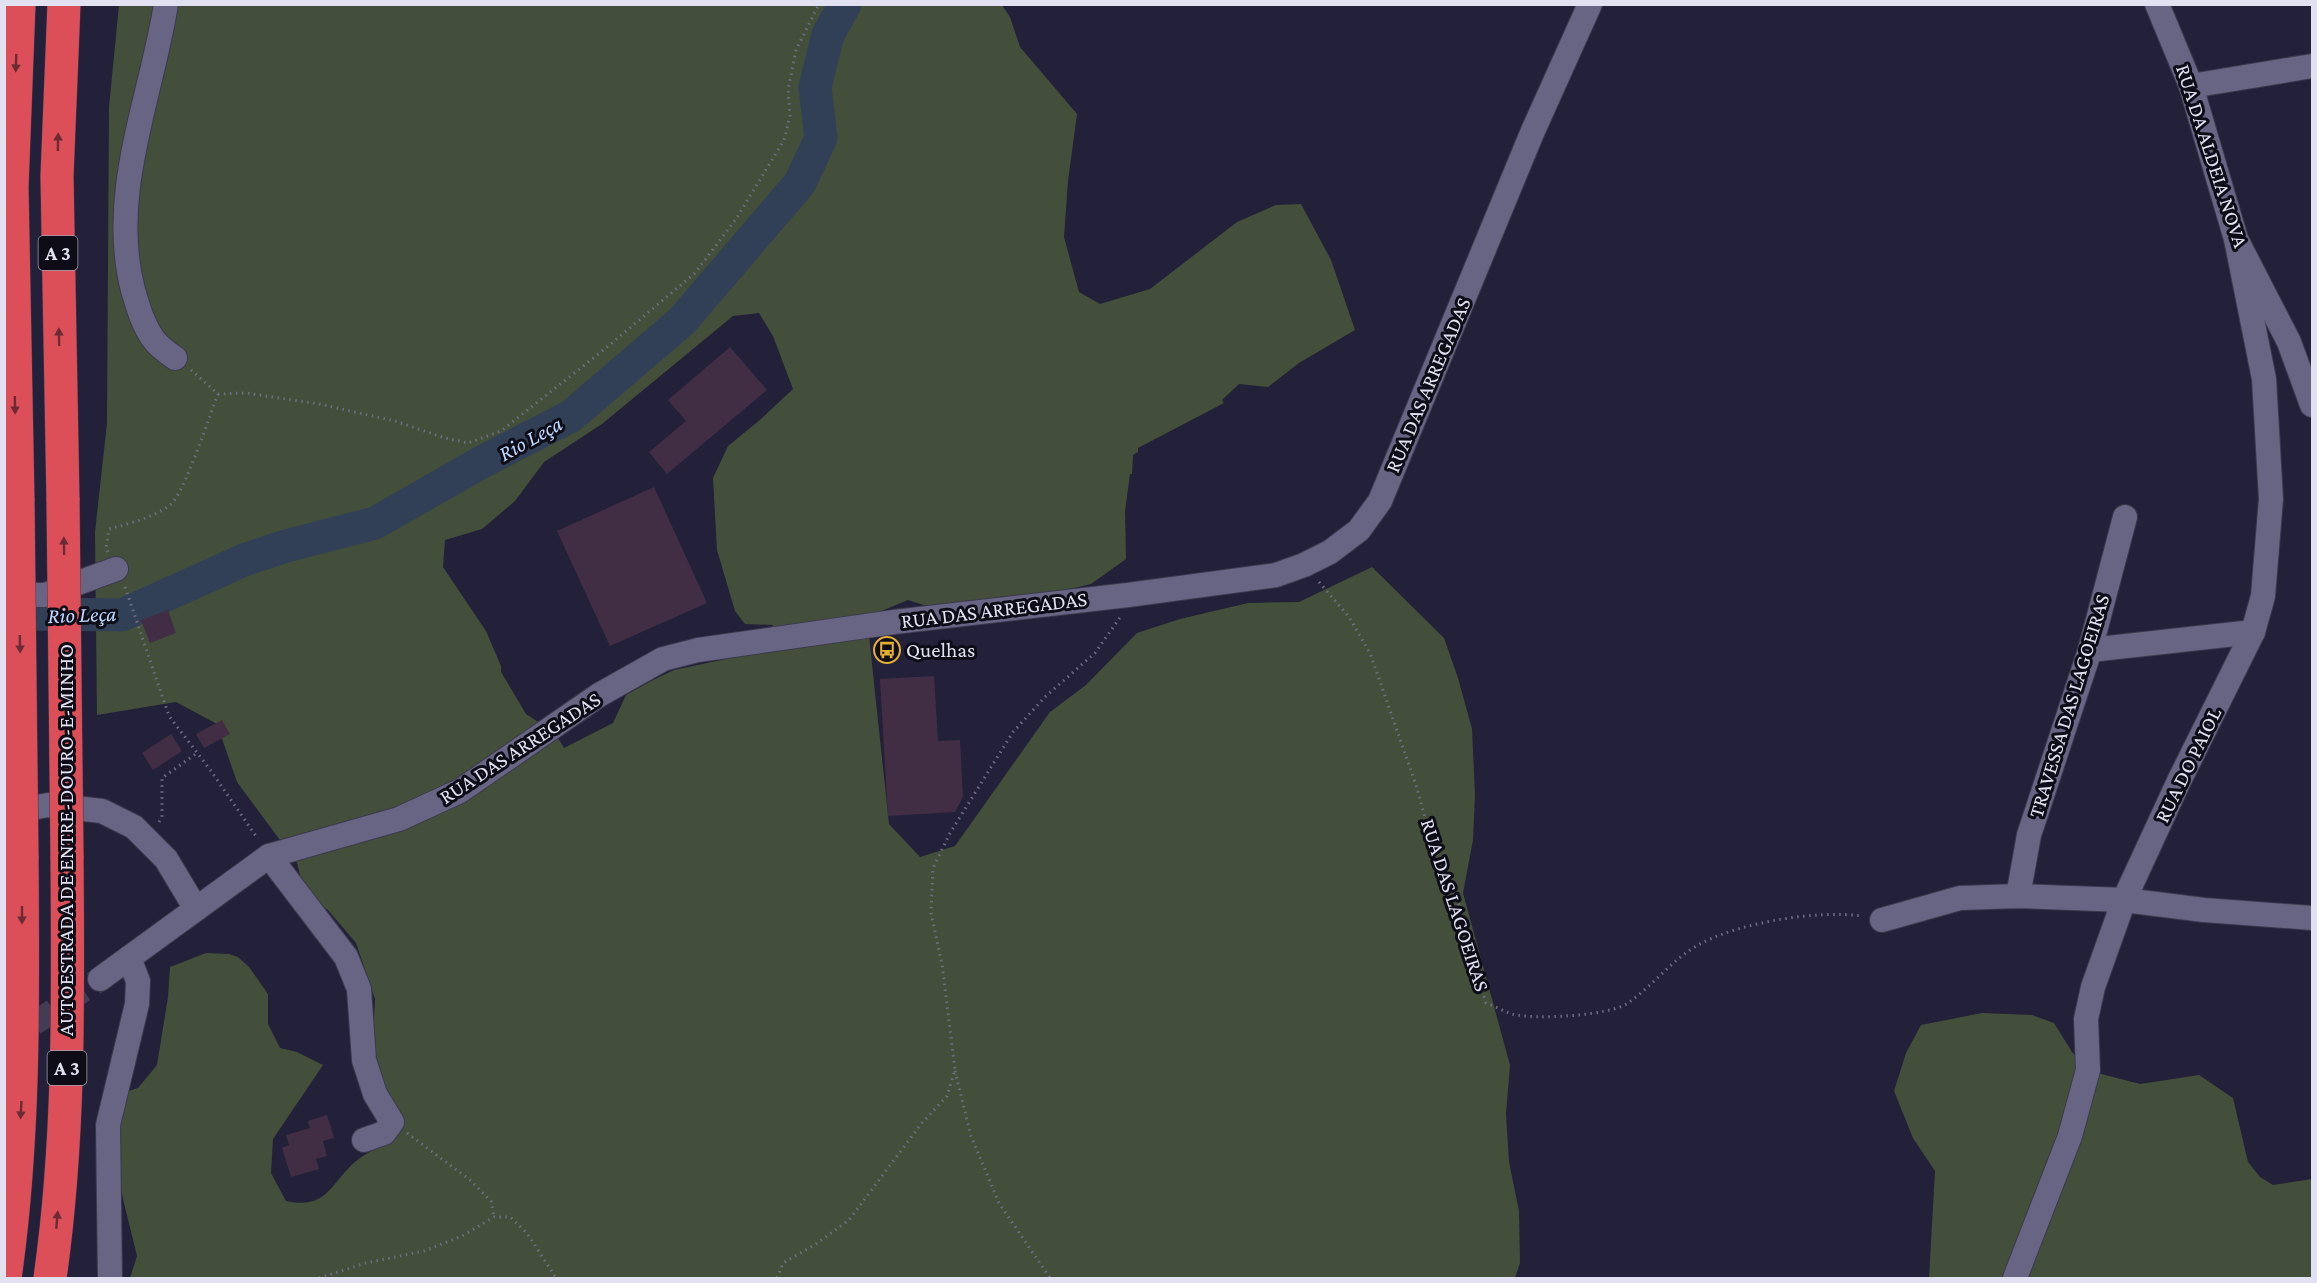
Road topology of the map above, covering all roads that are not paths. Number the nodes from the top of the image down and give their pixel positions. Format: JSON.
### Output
{"nodes":[{"id":1,"x":19,"y":4,"type":"edge"},
{"id":2,"x":64,"y":4,"type":"edge"},
{"id":3,"x":166,"y":4,"type":"edge"},
{"id":4,"x":1590,"y":4,"type":"edge"},
{"id":5,"x":2157,"y":4,"type":"edge"},
{"id":6,"x":2313,"y":66,"type":"edge"},
{"id":7,"x":2191,"y":86,"type":"junction"},
{"id":8,"x":2236,"y":239,"type":"junction"},
{"id":9,"x":175,"y":358,"type":"road end"},
{"id":10,"x":2313,"y":405,"type":"edge"},
{"id":11,"x":2125,"y":517,"type":"dead end"},
{"id":12,"x":117,"y":569,"type":"road end"},
{"id":13,"x":4,"y":595,"type":"edge"},
{"id":14,"x":2253,"y":632,"type":"junction"},
{"id":15,"x":2090,"y":650,"type":"junction"},
{"id":16,"x":4,"y":813,"type":"edge"},
{"id":17,"x":269,"y":856,"type":"junction"},
{"id":18,"x":2018,"y":896,"type":"junction"},
{"id":19,"x":2124,"y":900,"type":"junction"},
{"id":20,"x":196,"y":909,"type":"junction"},
{"id":21,"x":2313,"y":918,"type":"edge"},
{"id":22,"x":1882,"y":920,"type":"road end"},
{"id":23,"x":129,"y":958,"type":"junction"},
{"id":24,"x":100,"y":979,"type":"tunnel mouth"},
{"id":25,"x":364,"y":1140,"type":"dead end"},
{"id":26,"x":5,"y":1278,"type":"edge"},
{"id":27,"x":50,"y":1278,"type":"edge"},
{"id":28,"x":110,"y":1278,"type":"edge"},
{"id":29,"x":2015,"y":1278,"type":"edge"}],
"edges":[{"from":1,"to":26,"type":"highway","name":"AUTOESTRADA DE ENTRE-DOURO-E-MINHO","number":"A 3","one_way":true,"bridge":true},
{"from":27,"to":2,"type":"highway","name":"AUTOESTRADA DE ENTRE-DOURO-E-MINHO","number":"A 3","one_way":true,"bridge":true},
{"from":3,"to":9,"type":"street"},
{"from":4,"to":17,"type":"street","name":"RUA DAS ARREGADAS"},
{"from":5,"to":7,"type":"street","name":"RUA DA ALDEIA NOVA"},
{"from":6,"to":7,"type":"street"},
{"from":7,"to":8,"type":"street","name":"RUA DA ALDEIA NOVA"},
{"from":8,"to":10,"type":"street","name":"RUA DA ALDEIA NOVA"},
{"from":8,"to":14,"type":"street","name":"RUA DO PAIOL"},
{"from":11,"to":15,"type":"street","name":"TRAVESSA DAS LAGOEIRAS"},
{"from":12,"to":13,"type":"street"},
{"from":14,"to":15,"type":"street"},
{"from":14,"to":19,"type":"street","name":"RUA DO PAIOL"},
{"from":15,"to":18,"type":"street","name":"TRAVESSA DAS LAGOEIRAS"},
{"from":16,"to":20,"type":"street"},
{"from":17,"to":20,"type":"street","name":"RUA DAS ARREGADAS"},
{"from":17,"to":25,"type":"street"},
{"from":18,"to":19,"type":"street"},
{"from":18,"to":22,"type":"street"},
{"from":19,"to":21,"type":"street"},
{"from":19,"to":29,"type":"street","name":"RUA DO PAIOL"},
{"from":20,"to":23,"type":"street","name":"RUA DAS ARREGADAS"},
{"from":23,"to":24,"type":"street","name":"RUA DAS ARREGADAS"},
{"from":23,"to":28,"type":"street"}]}
